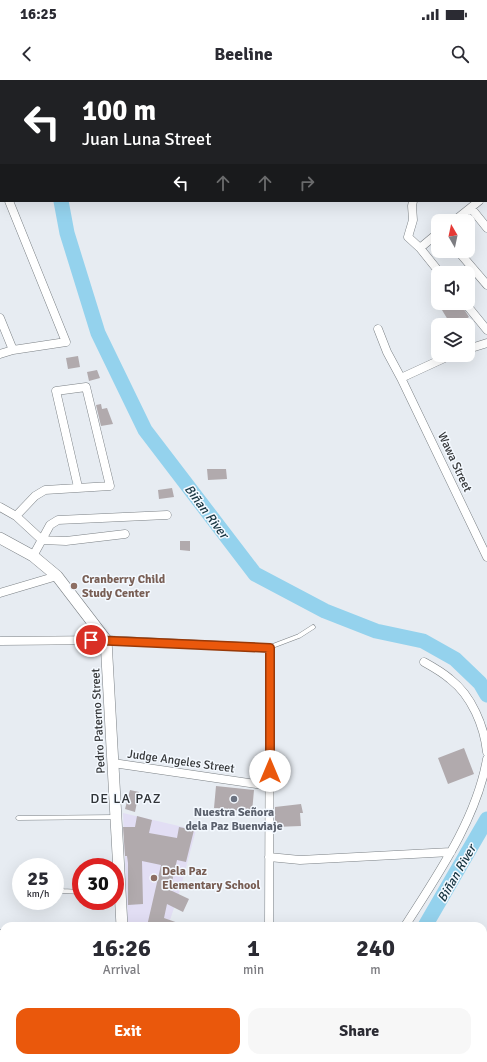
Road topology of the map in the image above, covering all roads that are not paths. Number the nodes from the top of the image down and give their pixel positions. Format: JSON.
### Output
{"nodes":[{"id":1,"x":9,"y":202,"type":"edge"},
{"id":2,"x":413,"y":202,"type":"edge"},
{"id":3,"x":478,"y":202,"type":"edge"},
{"id":4,"x":471,"y":208,"type":"junction"},
{"id":5,"x":463,"y":214,"type":"edge"},
{"id":6,"x":487,"y":228,"type":"edge"},
{"id":7,"x":431,"y":239,"type":"edge"},
{"id":8,"x":420,"y":248,"type":"junction"},
{"id":9,"x":464,"y":258,"type":"edge"},
{"id":10,"x":434,"y":266,"type":"edge"},
{"id":11,"x":487,"y":285,"type":"edge"},
{"id":12,"x":471,"y":310,"type":"edge"},
{"id":13,"x":0,"y":318,"type":"edge"},
{"id":14,"x":378,"y":329,"type":"dead end"},
{"id":15,"x":487,"y":330,"type":"edge"},
{"id":16,"x":487,"y":343,"type":"edge"},
{"id":17,"x":475,"y":347,"type":"edge"},
{"id":18,"x":13,"y":350,"type":"junction"},
{"id":19,"x":0,"y":354,"type":"edge"},
{"id":20,"x":436,"y":362,"type":"edge"},
{"id":21,"x":401,"y":378,"type":"junction"},
{"id":22,"x":78,"y":487,"type":"junction"},
{"id":23,"x":0,"y":506,"type":"edge"},
{"id":24,"x":167,"y":515,"type":"dead end"},
{"id":25,"x":16,"y":516,"type":"junction"},
{"id":26,"x":125,"y":534,"type":"dead end"},
{"id":27,"x":0,"y":538,"type":"edge"},
{"id":28,"x":42,"y":540,"type":"junction"},
{"id":29,"x":34,"y":556,"type":"junction"},
{"id":30,"x":487,"y":557,"type":"edge"},
{"id":31,"x":57,"y":576,"type":"junction"},
{"id":32,"x":0,"y":593,"type":"edge"},
{"id":33,"x":313,"y":627,"type":"dead end"},
{"id":34,"x":106,"y":640,"type":"junction"},
{"id":35,"x":0,"y":641,"type":"edge"},
{"id":36,"x":270,"y":648,"type":"junction"},
{"id":37,"x":424,"y":662,"type":"dead end"},
{"id":38,"x":487,"y":752,"type":"edge"},
{"id":39,"x":487,"y":759,"type":"edge"},
{"id":40,"x":113,"y":763,"type":"junction"},
{"id":41,"x":270,"y":786,"type":"junction"},
{"id":42,"x":117,"y":817,"type":"junction"},
{"id":43,"x":18,"y":818,"type":"dead end"},
{"id":44,"x":451,"y":852,"type":"junction"},
{"id":45,"x":269,"y":857,"type":"junction"},
{"id":46,"x":118,"y":858,"type":"edge"},
{"id":47,"x":120,"y":910,"type":"edge"},
{"id":48,"x":122,"y":922,"type":"edge"},
{"id":49,"x":269,"y":922,"type":"edge"},
{"id":50,"x":407,"y":922,"type":"edge"}],
"edges":[{"from":1,"to":18,"type":"street"},
{"from":2,"to":8,"type":"street"},
{"from":3,"to":4,"type":"street"},
{"from":4,"to":5,"type":"street"},
{"from":4,"to":6,"type":"street"},
{"from":7,"to":8,"type":"street"},
{"from":8,"to":10,"type":"street"},
{"from":9,"to":11,"type":"street"},
{"from":12,"to":15,"type":"street"},
{"from":13,"to":18,"type":"street"},
{"from":14,"to":21,"type":"street","name":"Wawa Street"},
{"from":16,"to":17,"type":"street"},
{"from":18,"to":19,"type":"street"},
{"from":20,"to":21,"type":"street"},
{"from":21,"to":30,"type":"street","name":"Wawa Street"},
{"from":22,"to":22,"type":"street"},
{"from":22,"to":25,"type":"street"},
{"from":23,"to":25,"type":"street"},
{"from":24,"to":28,"type":"street"},
{"from":25,"to":28,"type":"street"},
{"from":26,"to":28,"type":"street"},
{"from":27,"to":29,"type":"street"},
{"from":28,"to":29,"type":"street"},
{"from":29,"to":31,"type":"street"},
{"from":31,"to":32,"type":"street"},
{"from":31,"to":34,"type":"street"},
{"from":33,"to":36,"type":"lane"},
{"from":34,"to":35,"type":"street"},
{"from":34,"to":36,"type":"street"},
{"from":34,"to":40,"type":"street","name":"Pedro Paterno Street"},
{"from":36,"to":41,"type":"street"},
{"from":37,"to":38,"type":"street"},
{"from":39,"to":44,"type":"street"},
{"from":40,"to":41,"type":"street","name":"Judge Angeles Street"},
{"from":40,"to":42,"type":"street","name":"Pedro Paterno Street"},
{"from":41,"to":45,"type":"street"},
{"from":42,"to":43,"type":"lane"},
{"from":42,"to":46,"type":"street","name":"Pedro Paterno Street"},
{"from":44,"to":45,"type":"street"},
{"from":44,"to":50,"type":"street"},
{"from":45,"to":49,"type":"street"},
{"from":47,"to":48,"type":"street","name":"Pedro Paterno Street"}]}
